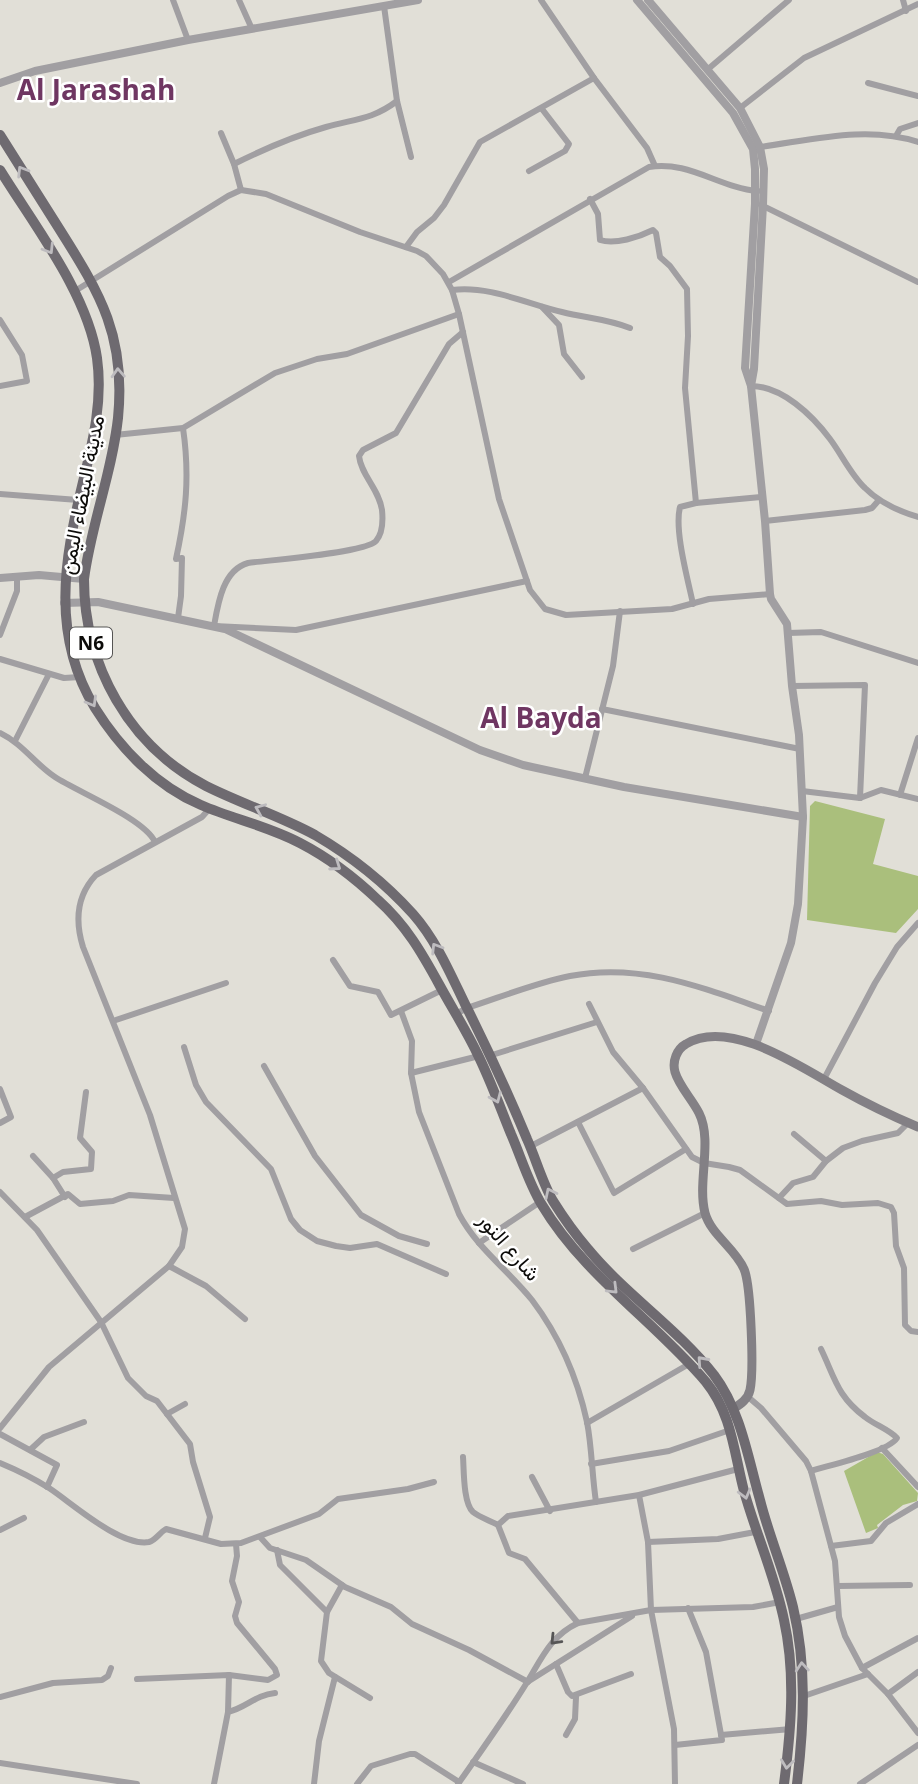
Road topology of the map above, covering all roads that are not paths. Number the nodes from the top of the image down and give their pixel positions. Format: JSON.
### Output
{"nodes":[{"id":1,"x":173,"y":0,"type":"edge"},
{"id":2,"x":239,"y":0,"type":"edge"},
{"id":3,"x":418,"y":0,"type":"edge"},
{"id":4,"x":541,"y":0,"type":"edge"},
{"id":5,"x":637,"y":0,"type":"edge"},
{"id":6,"x":648,"y":0,"type":"edge"},
{"id":7,"x":789,"y":0,"type":"edge"},
{"id":8,"x":903,"y":0,"type":"edge"},
{"id":9,"x":918,"y":4,"type":"edge"},
{"id":10,"x":384,"y":6,"type":"junction"},
{"id":11,"x":906,"y":10,"type":"junction"},
{"id":12,"x":252,"y":29,"type":"junction"},
{"id":13,"x":188,"y":40,"type":"junction"},
{"id":14,"x":707,"y":70,"type":"junction"},
{"id":15,"x":594,"y":78,"type":"junction"},
{"id":16,"x":0,"y":83,"type":"edge"},
{"id":17,"x":868,"y":83,"type":"dead end"},
{"id":18,"x":918,"y":96,"type":"edge"},
{"id":19,"x":397,"y":101,"type":"junction"},
{"id":20,"x":740,"y":108,"type":"junction"},
{"id":21,"x":542,"y":109,"type":"junction"},
{"id":22,"x":918,"y":123,"type":"edge"},
{"id":23,"x":220,"y":133,"type":"dead end"},
{"id":24,"x":0,"y":135,"type":"edge"},
{"id":25,"x":896,"y":136,"type":"junction"},
{"id":26,"x":918,"y":142,"type":"edge"},
{"id":27,"x":760,"y":147,"type":"junction"},
{"id":28,"x":411,"y":157,"type":"dead end"},
{"id":29,"x":234,"y":164,"type":"junction"},
{"id":30,"x":655,"y":166,"type":"junction"},
{"id":31,"x":0,"y":170,"type":"edge"},
{"id":32,"x":529,"y":171,"type":"dead end"},
{"id":33,"x":241,"y":190,"type":"junction"},
{"id":34,"x":760,"y":191,"type":"junction"},
{"id":35,"x":590,"y":199,"type":"junction"},
{"id":36,"x":759,"y":205,"type":"junction"},
{"id":37,"x":406,"y":247,"type":"junction"},
{"id":38,"x":92,"y":281,"type":"junction"},
{"id":39,"x":449,"y":282,"type":"junction"},
{"id":40,"x":918,"y":282,"type":"edge"},
{"id":41,"x":75,"y":290,"type":"junction"},
{"id":42,"x":452,"y":290,"type":"junction"},
{"id":43,"x":540,"y":306,"type":"junction"},
{"id":44,"x":459,"y":314,"type":"junction"},
{"id":45,"x":0,"y":320,"type":"edge"},
{"id":46,"x":631,"y":328,"type":"dead end"},
{"id":47,"x":463,"y":332,"type":"junction"},
{"id":48,"x":582,"y":377,"type":"dead end"},
{"id":49,"x":0,"y":386,"type":"edge"},
{"id":50,"x":751,"y":386,"type":"junction"},
{"id":51,"x":183,"y":428,"type":"junction"},
{"id":52,"x":115,"y":435,"type":"junction"},
{"id":53,"x":0,"y":494,"type":"edge"},
{"id":54,"x":761,"y":497,"type":"junction"},
{"id":55,"x":79,"y":500,"type":"junction"},
{"id":56,"x":879,"y":500,"type":"junction"},
{"id":57,"x":696,"y":503,"type":"junction"},
{"id":58,"x":918,"y":517,"type":"edge"},
{"id":59,"x":765,"y":521,"type":"junction"},
{"id":60,"x":65,"y":576,"type":"junction"},
{"id":61,"x":17,"y":577,"type":"junction"},
{"id":62,"x":0,"y":578,"type":"edge"},
{"id":63,"x":84,"y":579,"type":"junction"},
{"id":64,"x":527,"y":581,"type":"junction"},
{"id":65,"x":770,"y":594,"type":"junction"},
{"id":66,"x":84,"y":602,"type":"junction"},
{"id":67,"x":64,"y":603,"type":"junction"},
{"id":68,"x":693,"y":604,"type":"junction"},
{"id":69,"x":620,"y":611,"type":"junction"},
{"id":70,"x":178,"y":618,"type":"junction"},
{"id":71,"x":214,"y":626,"type":"junction"},
{"id":72,"x":788,"y":633,"type":"junction"},
{"id":73,"x":0,"y":635,"type":"edge"},
{"id":74,"x":0,"y":659,"type":"edge"},
{"id":75,"x":918,"y":663,"type":"edge"},
{"id":76,"x":49,"y":674,"type":"junction"},
{"id":77,"x":80,"y":677,"type":"junction"},
{"id":78,"x":792,"y":686,"type":"junction"},
{"id":79,"x":602,"y":709,"type":"junction"},
{"id":80,"x":0,"y":733,"type":"edge"},
{"id":81,"x":918,"y":738,"type":"edge"},
{"id":82,"x":15,"y":741,"type":"junction"},
{"id":83,"x":800,"y":749,"type":"junction"},
{"id":84,"x":585,"y":778,"type":"junction"},
{"id":85,"x":217,"y":791,"type":"junction"},
{"id":86,"x":802,"y":791,"type":"junction"},
{"id":87,"x":900,"y":795,"type":"junction"},
{"id":88,"x":860,"y":798,"type":"junction"},
{"id":89,"x":918,"y":799,"type":"edge"},
{"id":90,"x":210,"y":808,"type":"junction"},
{"id":91,"x":803,"y":817,"type":"junction"},
{"id":92,"x":155,"y":842,"type":"junction"},
{"id":93,"x":918,"y":923,"type":"edge"},
{"id":94,"x":332,"y":960,"type":"dead end"},
{"id":95,"x":226,"y":983,"type":"dead end"},
{"id":96,"x":442,"y":990,"type":"junction"},
{"id":97,"x":589,"y":1004,"type":"dead end"},
{"id":98,"x":467,"y":1008,"type":"junction"},
{"id":99,"x":401,"y":1011,"type":"junction"},
{"id":100,"x":769,"y":1011,"type":"junction"},
{"id":101,"x":456,"y":1014,"type":"junction"},
{"id":102,"x":113,"y":1021,"type":"junction"},
{"id":103,"x":597,"y":1022,"type":"junction"},
{"id":104,"x":757,"y":1044,"type":"junction"},
{"id":105,"x":184,"y":1047,"type":"dead end"},
{"id":106,"x":492,"y":1055,"type":"junction"},
{"id":107,"x":479,"y":1056,"type":"junction"},
{"id":108,"x":264,"y":1066,"type":"dead end"},
{"id":109,"x":411,"y":1073,"type":"junction"},
{"id":110,"x":824,"y":1079,"type":"junction"},
{"id":111,"x":643,"y":1088,"type":"junction"},
{"id":112,"x":0,"y":1089,"type":"edge"},
{"id":113,"x":86,"y":1091,"type":"dead end"},
{"id":114,"x":578,"y":1122,"type":"junction"},
{"id":115,"x":0,"y":1123,"type":"edge"},
{"id":116,"x":913,"y":1125,"type":"edge"},
{"id":117,"x":794,"y":1134,"type":"dead end"},
{"id":118,"x":531,"y":1146,"type":"junction"},
{"id":119,"x":686,"y":1149,"type":"junction"},
{"id":120,"x":33,"y":1156,"type":"dead end"},
{"id":121,"x":826,"y":1161,"type":"junction"},
{"id":122,"x":704,"y":1163,"type":"junction"},
{"id":123,"x":53,"y":1178,"type":"junction"},
{"id":124,"x":0,"y":1192,"type":"edge"},
{"id":125,"x":65,"y":1196,"type":"junction"},
{"id":126,"x":174,"y":1198,"type":"junction"},
{"id":127,"x":779,"y":1198,"type":"junction"},
{"id":128,"x":540,"y":1202,"type":"junction"},
{"id":129,"x":705,"y":1213,"type":"junction"},
{"id":130,"x":25,"y":1217,"type":"junction"},
{"id":131,"x":479,"y":1243,"type":"junction"},
{"id":132,"x":427,"y":1244,"type":"dead end"},
{"id":133,"x":633,"y":1249,"type":"dead end"},
{"id":134,"x":169,"y":1265,"type":"junction"},
{"id":135,"x":446,"y":1274,"type":"dead end"},
{"id":136,"x":245,"y":1319,"type":"dead end"},
{"id":137,"x":101,"y":1322,"type":"junction"},
{"id":138,"x":918,"y":1332,"type":"edge"},
{"id":139,"x":821,"y":1349,"type":"dead end"},
{"id":140,"x":689,"y":1364,"type":"junction"},
{"id":141,"x":747,"y":1396,"type":"junction"},
{"id":142,"x":185,"y":1404,"type":"dead end"},
{"id":143,"x":733,"y":1409,"type":"junction"},
{"id":144,"x":167,"y":1414,"type":"junction"},
{"id":145,"x":83,"y":1422,"type":"dead end"},
{"id":146,"x":587,"y":1423,"type":"junction"},
{"id":147,"x":0,"y":1428,"type":"edge"},
{"id":148,"x":730,"y":1430,"type":"junction"},
{"id":149,"x":0,"y":1434,"type":"edge"},
{"id":150,"x":881,"y":1448,"type":"junction"},
{"id":151,"x":30,"y":1450,"type":"junction"},
{"id":152,"x":463,"y":1457,"type":"dead end"},
{"id":153,"x":0,"y":1463,"type":"edge"},
{"id":154,"x":591,"y":1464,"type":"junction"},
{"id":155,"x":738,"y":1469,"type":"junction"},
{"id":156,"x":811,"y":1471,"type":"junction"},
{"id":157,"x":532,"y":1477,"type":"dead end"},
{"id":158,"x":434,"y":1482,"type":"dead end"},
{"id":159,"x":918,"y":1487,"type":"edge"},
{"id":160,"x":47,"y":1488,"type":"junction"},
{"id":161,"x":639,"y":1495,"type":"junction"},
{"id":162,"x":596,"y":1502,"type":"junction"},
{"id":163,"x":918,"y":1504,"type":"edge"},
{"id":164,"x":550,"y":1511,"type":"junction"},
{"id":165,"x":24,"y":1518,"type":"dead end"},
{"id":166,"x":498,"y":1525,"type":"junction"},
{"id":167,"x":0,"y":1531,"type":"edge"},
{"id":168,"x":755,"y":1532,"type":"junction"},
{"id":169,"x":260,"y":1537,"type":"junction"},
{"id":170,"x":205,"y":1538,"type":"junction"},
{"id":171,"x":648,"y":1542,"type":"junction"},
{"id":172,"x":236,"y":1544,"type":"junction"},
{"id":173,"x":831,"y":1546,"type":"junction"},
{"id":174,"x":277,"y":1550,"type":"junction"},
{"id":175,"x":342,"y":1585,"type":"junction"},
{"id":176,"x":910,"y":1585,"type":"dead end"},
{"id":177,"x":838,"y":1586,"type":"junction"},
{"id":178,"x":780,"y":1602,"type":"junction"},
{"id":179,"x":838,"y":1607,"type":"junction"},
{"id":180,"x":688,"y":1608,"type":"junction"},
{"id":181,"x":651,"y":1610,"type":"junction"},
{"id":182,"x":327,"y":1612,"type":"junction"},
{"id":183,"x":641,"y":1612,"type":"junction"},
{"id":184,"x":796,"y":1619,"type":"junction"},
{"id":185,"x":578,"y":1623,"type":"junction"},
{"id":186,"x":918,"y":1638,"type":"edge"},
{"id":187,"x":556,"y":1664,"type":"junction"},
{"id":188,"x":111,"y":1668,"type":"dead end"},
{"id":189,"x":865,"y":1671,"type":"junction"},
{"id":190,"x":918,"y":1672,"type":"edge"},
{"id":191,"x":631,"y":1674,"type":"dead end"},
{"id":192,"x":229,"y":1675,"type":"junction"},
{"id":193,"x":335,"y":1677,"type":"junction"},
{"id":194,"x":137,"y":1679,"type":"dead end"},
{"id":195,"x":528,"y":1682,"type":"junction"},
{"id":196,"x":275,"y":1693,"type":"dead end"},
{"id":197,"x":888,"y":1695,"type":"junction"},
{"id":198,"x":804,"y":1696,"type":"junction"},
{"id":199,"x":0,"y":1697,"type":"edge"},
{"id":200,"x":576,"y":1697,"type":"junction"},
{"id":201,"x":369,"y":1698,"type":"dead end"},
{"id":202,"x":228,"y":1712,"type":"junction"},
{"id":203,"x":791,"y":1729,"type":"junction"},
{"id":204,"x":918,"y":1733,"type":"edge"},
{"id":205,"x":566,"y":1735,"type":"dead end"},
{"id":206,"x":721,"y":1735,"type":"junction"},
{"id":207,"x":675,"y":1745,"type":"junction"},
{"id":208,"x":918,"y":1745,"type":"edge"},
{"id":209,"x":473,"y":1762,"type":"junction"},
{"id":210,"x":0,"y":1763,"type":"edge"},
{"id":211,"x":112,"y":1783,"type":"edge"},
{"id":212,"x":458,"y":1783,"type":"edge"},
{"id":213,"x":137,"y":1784,"type":"edge"},
{"id":214,"x":214,"y":1784,"type":"edge"},
{"id":215,"x":314,"y":1784,"type":"edge"},
{"id":216,"x":356,"y":1784,"type":"edge"},
{"id":217,"x":523,"y":1784,"type":"edge"},
{"id":218,"x":675,"y":1784,"type":"edge"},
{"id":219,"x":784,"y":1784,"type":"edge"},
{"id":220,"x":797,"y":1784,"type":"edge"},
{"id":221,"x":860,"y":1784,"type":"edge"}],
"edges":[{"from":1,"to":13,"type":"street"},
{"from":2,"to":12,"type":"street"},
{"from":3,"to":10,"type":"street"},
{"from":4,"to":15,"type":"street"},
{"from":5,"to":34,"type":"street"},
{"from":6,"to":14,"type":"street"},
{"from":7,"to":14,"type":"street"},
{"from":8,"to":11,"type":"street"},
{"from":9,"to":11,"type":"street"},
{"from":10,"to":12,"type":"street"},
{"from":10,"to":19,"type":"street"},
{"from":11,"to":20,"type":"street"},
{"from":12,"to":13,"type":"street"},
{"from":13,"to":16,"type":"street"},
{"from":14,"to":20,"type":"street"},
{"from":15,"to":21,"type":"street"},
{"from":15,"to":30,"type":"street"},
{"from":17,"to":18,"type":"street"},
{"from":19,"to":28,"type":"street"},
{"from":19,"to":29,"type":"street"},
{"from":20,"to":27,"type":"street"},
{"from":21,"to":32,"type":"street"},
{"from":21,"to":37,"type":"street"},
{"from":22,"to":25,"type":"street"},
{"from":23,"to":29,"type":"street"},
{"from":38,"to":24,"type":"main road","name":"مدينة البيضاء اليمن","number":"N6","one_way":true},
{"from":25,"to":26,"type":"street"},
{"from":25,"to":27,"type":"street"},
{"from":27,"to":34,"type":"street"},
{"from":29,"to":33,"type":"street"},
{"from":30,"to":34,"type":"street"},
{"from":30,"to":35,"type":"street"},
{"from":31,"to":41,"type":"main road","name":"مدينة البيضاء اليمن","number":"N6","one_way":true},
{"from":33,"to":37,"type":"street"},
{"from":33,"to":38,"type":"street"},
{"from":34,"to":36,"type":"street"},
{"from":35,"to":39,"type":"street"},
{"from":35,"to":57,"type":"street"},
{"from":36,"to":40,"type":"street"},
{"from":36,"to":50,"type":"street"},
{"from":37,"to":39,"type":"street"},
{"from":38,"to":41,"type":"street"},
{"from":52,"to":38,"type":"main road","name":"مدينة البيضاء اليمن","number":"N6","one_way":true},
{"from":39,"to":42,"type":"street"},
{"from":41,"to":55,"type":"main road","name":"مدينة البيضاء اليمن","number":"N6"},
{"from":42,"to":43,"type":"street"},
{"from":42,"to":44,"type":"street"},
{"from":43,"to":46,"type":"street"},
{"from":43,"to":48,"type":"street"},
{"from":44,"to":47,"type":"street"},
{"from":44,"to":51,"type":"street"},
{"from":45,"to":49,"type":"street"},
{"from":47,"to":64,"type":"street"},
{"from":47,"to":71,"type":"street"},
{"from":50,"to":54,"type":"street"},
{"from":50,"to":56,"type":"street"},
{"from":51,"to":52,"type":"street"},
{"from":51,"to":70,"type":"street"},
{"from":52,"to":63,"type":"main road","name":"مدينة البيضاء اليمن","number":"N6"},
{"from":53,"to":55,"type":"street"},
{"from":54,"to":57,"type":"street"},
{"from":54,"to":59,"type":"street"},
{"from":55,"to":60,"type":"main road","name":"مدينة البيضاء اليمن","number":"N6"},
{"from":56,"to":58,"type":"street"},
{"from":56,"to":59,"type":"street"},
{"from":57,"to":68,"type":"street"},
{"from":59,"to":65,"type":"street"},
{"from":60,"to":61,"type":"street"},
{"from":60,"to":63,"type":"street"},
{"from":60,"to":67,"type":"main road","name":"مدينة البيضاء اليمن","number":"N6"},
{"from":61,"to":62,"type":"street"},
{"from":61,"to":73,"type":"street"},
{"from":63,"to":66,"type":"main road","name":"مدينة البيضاء اليمن","number":"N6"},
{"from":64,"to":69,"type":"street"},
{"from":64,"to":71,"type":"street"},
{"from":65,"to":68,"type":"street"},
{"from":65,"to":72,"type":"street"},
{"from":66,"to":67,"type":"street"},
{"from":66,"to":70,"type":"street"},
{"from":66,"to":85,"type":"main road","name":"مدينة البيضاء اليمن","number":"N6"},
{"from":67,"to":77,"type":"main road","name":"مدينة البيضاء اليمن","number":"N6"},
{"from":68,"to":69,"type":"street"},
{"from":69,"to":79,"type":"street"},
{"from":70,"to":71,"type":"street"},
{"from":71,"to":84,"type":"street"},
{"from":72,"to":75,"type":"street"},
{"from":72,"to":78,"type":"street"},
{"from":74,"to":76,"type":"street"},
{"from":76,"to":77,"type":"street"},
{"from":76,"to":82,"type":"street"},
{"from":77,"to":90,"type":"main road","name":"مدينة البيضاء اليمن","number":"N6","one_way":true},
{"from":78,"to":83,"type":"street"},
{"from":78,"to":88,"type":"street"},
{"from":79,"to":83,"type":"street"},
{"from":79,"to":84,"type":"street"},
{"from":80,"to":82,"type":"street"},
{"from":81,"to":87,"type":"street"},
{"from":82,"to":92,"type":"street"},
{"from":83,"to":86,"type":"street"},
{"from":84,"to":91,"type":"street"},
{"from":85,"to":90,"type":"main road"},
{"from":98,"to":85,"type":"main road","name":"مدينة البيضاء اليمن","number":"N6","one_way":true},
{"from":86,"to":88,"type":"street"},
{"from":86,"to":91,"type":"street"},
{"from":87,"to":88,"type":"street"},
{"from":87,"to":89,"type":"street"},
{"from":90,"to":92,"type":"street"},
{"from":90,"to":96,"type":"main road","name":"مدينة البيضاء اليمن","number":"N6","one_way":true},
{"from":91,"to":100,"type":"street"},
{"from":92,"to":102,"type":"street"},
{"from":93,"to":110,"type":"street"},
{"from":94,"to":99,"type":"street"},
{"from":95,"to":102,"type":"street"},
{"from":96,"to":99,"type":"street"},
{"from":96,"to":101,"type":"main road","name":"مدينة البيضاء اليمن","number":"N6"},
{"from":97,"to":103,"type":"street"},
{"from":98,"to":100,"type":"street"},
{"from":98,"to":101,"type":"street"},
{"from":98,"to":106,"type":"main road","name":"مدينة البيضاء اليمن"},
{"from":99,"to":109,"type":"street","name":"شارع النور"},
{"from":100,"to":104,"type":"street"},
{"from":101,"to":107,"type":"main road","name":"مدينة البيضاء اليمن"},
{"from":102,"to":126,"type":"street"},
{"from":103,"to":106,"type":"street"},
{"from":103,"to":111,"type":"street"},
{"from":104,"to":110,"type":"main road"},
{"from":104,"to":122,"type":"main road"},
{"from":105,"to":135,"type":"street"},
{"from":106,"to":118,"type":"main road","name":"مدينة البيضاء اليمن"},
{"from":107,"to":109,"type":"street"},
{"from":107,"to":128,"type":"main road","name":"مدينة البيضاء اليمن","one_way":true},
{"from":108,"to":132,"type":"street"},
{"from":109,"to":131,"type":"street","name":"شارع النور"},
{"from":110,"to":116,"type":"main road"},
{"from":111,"to":114,"type":"street"},
{"from":111,"to":119,"type":"street"},
{"from":112,"to":115,"type":"street"},
{"from":113,"to":123,"type":"street"},
{"from":114,"to":118,"type":"street"},
{"from":114,"to":119,"type":"street"},
{"from":116,"to":121,"type":"street"},
{"from":117,"to":121,"type":"street"},
{"from":143,"to":118,"type":"main road","name":"مدينة البيضاء اليمن","one_way":true},
{"from":119,"to":122,"type":"street"},
{"from":120,"to":123,"type":"street"},
{"from":121,"to":127,"type":"street"},
{"from":122,"to":127,"type":"street"},
{"from":122,"to":129,"type":"main road"},
{"from":123,"to":125,"type":"street"},
{"from":124,"to":130,"type":"street"},
{"from":125,"to":126,"type":"street"},
{"from":125,"to":130,"type":"street"},
{"from":126,"to":134,"type":"street"},
{"from":127,"to":138,"type":"street"},
{"from":128,"to":131,"type":"street"},
{"from":128,"to":140,"type":"main road","name":"مدينة البيضاء اليمن","one_way":true},
{"from":129,"to":133,"type":"street"},
{"from":129,"to":141,"type":"main road"},
{"from":130,"to":137,"type":"street"},
{"from":131,"to":146,"type":"street","name":"شارع النور"},
{"from":134,"to":136,"type":"street"},
{"from":134,"to":137,"type":"street"},
{"from":137,"to":144,"type":"street"},
{"from":137,"to":147,"type":"street"},
{"from":139,"to":150,"type":"street"},
{"from":140,"to":146,"type":"street"},
{"from":140,"to":148,"type":"main road","name":"مدينة البيضاء اليمن"},
{"from":141,"to":143,"type":"main road"},
{"from":141,"to":156,"type":"street"},
{"from":142,"to":144,"type":"street"},
{"from":143,"to":184,"type":"main road","name":"مدينة البيضاء اليمن"},
{"from":144,"to":170,"type":"street"},
{"from":145,"to":151,"type":"street"},
{"from":146,"to":154,"type":"street","name":"شارع النور"},
{"from":148,"to":154,"type":"street"},
{"from":148,"to":155,"type":"main road","name":"مدينة البيضاء اليمن"},
{"from":149,"to":151,"type":"street"},
{"from":150,"to":156,"type":"street"},
{"from":150,"to":159,"type":"street"},
{"from":151,"to":160,"type":"street"},
{"from":152,"to":166,"type":"street"},
{"from":153,"to":160,"type":"street"},
{"from":154,"to":162,"type":"street","name":"شارع النور"},
{"from":155,"to":161,"type":"street"},
{"from":155,"to":168,"type":"main road","name":"مدينة البيضاء اليمن","one_way":true},
{"from":156,"to":173,"type":"street"},
{"from":157,"to":164,"type":"street"},
{"from":158,"to":169,"type":"street"},
{"from":160,"to":170,"type":"street"},
{"from":161,"to":162,"type":"street"},
{"from":161,"to":171,"type":"street"},
{"from":162,"to":164,"type":"street"},
{"from":163,"to":173,"type":"street"},
{"from":164,"to":166,"type":"street"},
{"from":165,"to":167,"type":"street"},
{"from":166,"to":185,"type":"street"},
{"from":168,"to":171,"type":"street"},
{"from":168,"to":178,"type":"main road","name":"مدينة البيضاء اليمن"},
{"from":169,"to":172,"type":"street"},
{"from":169,"to":174,"type":"street"},
{"from":170,"to":172,"type":"street"},
{"from":171,"to":181,"type":"street"},
{"from":172,"to":192,"type":"street"},
{"from":173,"to":177,"type":"street"},
{"from":174,"to":175,"type":"street"},
{"from":174,"to":182,"type":"street"},
{"from":175,"to":182,"type":"street"},
{"from":175,"to":195,"type":"street"},
{"from":176,"to":177,"type":"street"},
{"from":177,"to":179,"type":"street"},
{"from":178,"to":180,"type":"street"},
{"from":178,"to":203,"type":"main road","name":"مدينة البيضاء اليمن"},
{"from":179,"to":184,"type":"street"},
{"from":179,"to":189,"type":"street"},
{"from":180,"to":181,"type":"street"},
{"from":180,"to":206,"type":"street"},
{"from":181,"to":183,"type":"street"},
{"from":181,"to":207,"type":"street"},
{"from":182,"to":193,"type":"street"},
{"from":183,"to":185,"type":"street"},
{"from":183,"to":187,"type":"street"},
{"from":198,"to":184,"type":"main road","name":"مدينة البيضاء اليمن","one_way":true},
{"from":185,"to":195,"type":"street","one_way":true},
{"from":186,"to":189,"type":"street"},
{"from":187,"to":195,"type":"street"},
{"from":187,"to":200,"type":"street"},
{"from":188,"to":199,"type":"street"},
{"from":189,"to":197,"type":"street"},
{"from":189,"to":198,"type":"street"},
{"from":190,"to":197,"type":"street"},
{"from":191,"to":200,"type":"street"},
{"from":192,"to":194,"type":"street"},
{"from":192,"to":202,"type":"street"},
{"from":193,"to":201,"type":"street"},
{"from":193,"to":215,"type":"street"},
{"from":195,"to":209,"type":"street"},
{"from":196,"to":202,"type":"street"},
{"from":197,"to":204,"type":"street"},
{"from":198,"to":220,"type":"main road","name":"مدينة البيضاء اليمن"},
{"from":200,"to":205,"type":"street"},
{"from":202,"to":214,"type":"street"},
{"from":203,"to":206,"type":"street"},
{"from":203,"to":219,"type":"main road","name":"مدينة البيضاء اليمن","one_way":true},
{"from":206,"to":207,"type":"street"},
{"from":207,"to":218,"type":"street"},
{"from":208,"to":221,"type":"street"},
{"from":209,"to":212,"type":"street"},
{"from":209,"to":217,"type":"street"},
{"from":210,"to":211,"type":"street"},
{"from":211,"to":213,"type":"street"},
{"from":212,"to":216,"type":"street"}]}
